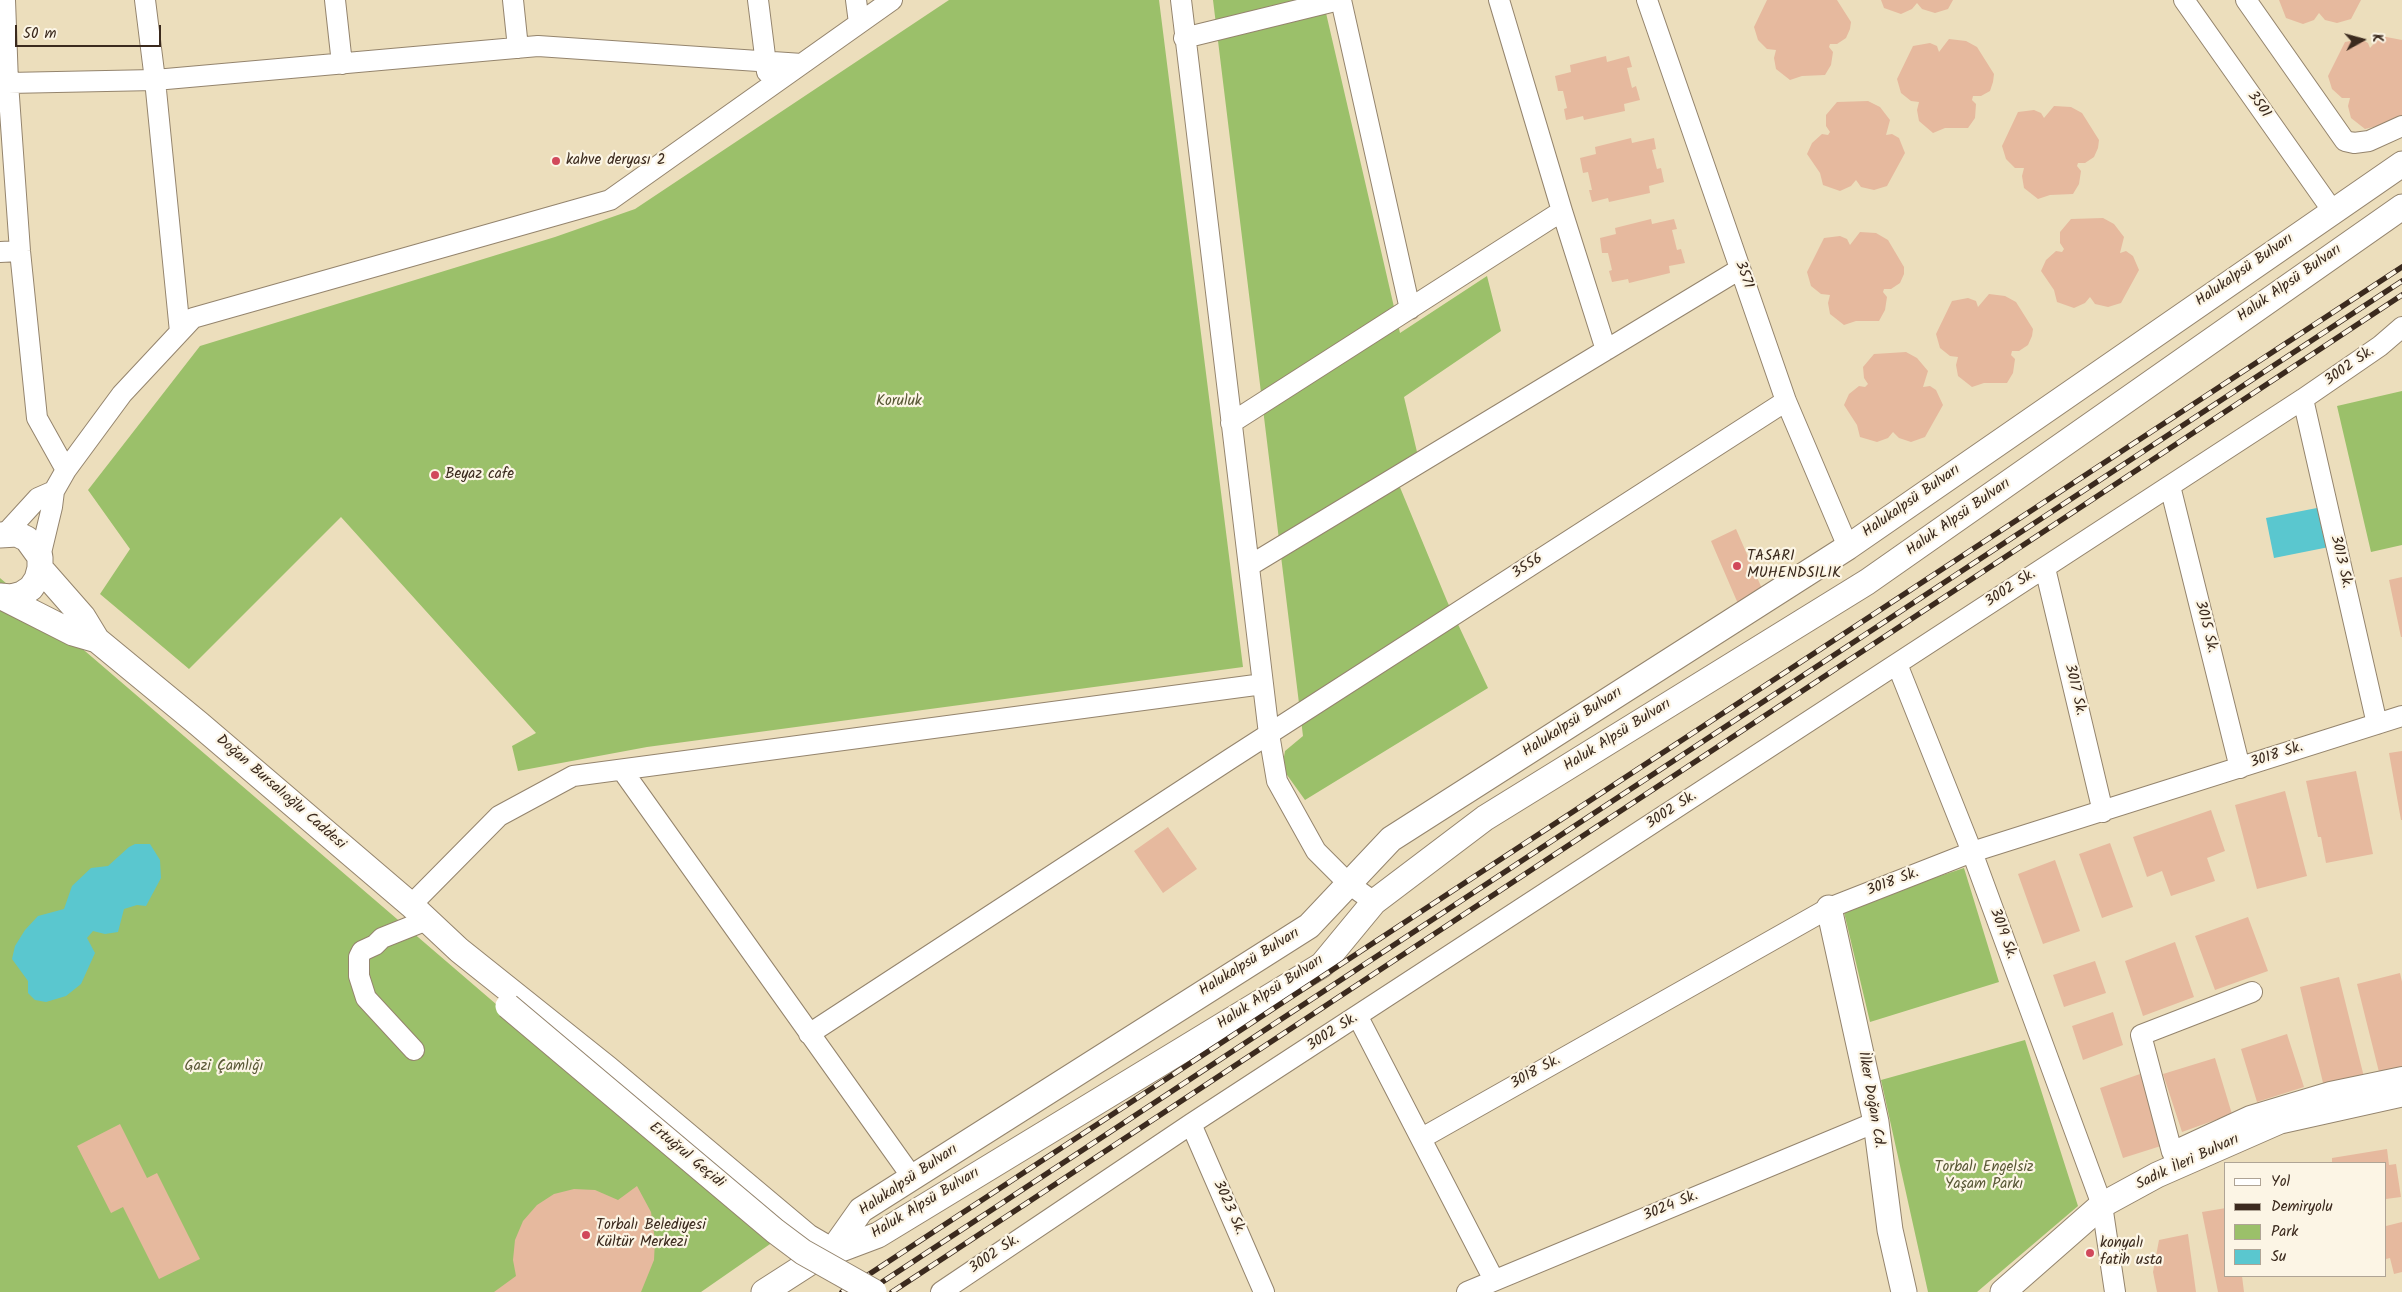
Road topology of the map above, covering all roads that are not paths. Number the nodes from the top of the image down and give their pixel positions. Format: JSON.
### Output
{"nodes":[{"id":1,"x":145,"y":0,"type":"edge"},
{"id":2,"x":335,"y":0,"type":"edge"},
{"id":3,"x":513,"y":0,"type":"edge"},
{"id":4,"x":758,"y":0,"type":"edge"},
{"id":5,"x":856,"y":0,"type":"edge"},
{"id":6,"x":892,"y":0,"type":"edge"},
{"id":7,"x":1181,"y":0,"type":"edge"},
{"id":8,"x":1340,"y":0,"type":"edge"},
{"id":9,"x":1499,"y":0,"type":"edge"},
{"id":10,"x":1647,"y":0,"type":"edge"},
{"id":11,"x":2184,"y":0,"type":"edge"},
{"id":12,"x":2246,"y":0,"type":"edge"},
{"id":13,"x":3,"y":1,"type":"edge"},
{"id":14,"x":859,"y":23,"type":"junction"},
{"id":15,"x":1184,"y":38,"type":"junction"},
{"id":16,"x":518,"y":48,"type":"junction"},
{"id":17,"x":765,"y":61,"type":"junction"},
{"id":18,"x":342,"y":64,"type":"junction"},
{"id":19,"x":802,"y":64,"type":"junction"},
{"id":20,"x":155,"y":80,"type":"junction"},
{"id":21,"x":8,"y":83,"type":"junction"},
{"id":22,"x":771,"y":86,"type":"junction"},
{"id":23,"x":2402,"y":126,"type":"edge"},
{"id":24,"x":2402,"y":164,"type":"edge"},
{"id":25,"x":2402,"y":207,"type":"edge"},
{"id":26,"x":2332,"y":210,"type":"junction"},
{"id":27,"x":1562,"y":211,"type":"junction"},
{"id":28,"x":10,"y":252,"type":"edge"},
{"id":29,"x":1740,"y":269,"type":"junction"},
{"id":30,"x":1410,"y":308,"type":"junction"},
{"id":31,"x":2402,"y":327,"type":"edge"},
{"id":32,"x":180,"y":332,"type":"junction"},
{"id":33,"x":1606,"y":350,"type":"junction"},
{"id":34,"x":2303,"y":399,"type":"junction"},
{"id":35,"x":1786,"y":401,"type":"junction"},
{"id":36,"x":1231,"y":423,"type":"junction"},
{"id":37,"x":66,"y":470,"type":"junction"},
{"id":38,"x":2170,"y":486,"type":"junction"},
{"id":39,"x":54,"y":491,"type":"junction"},
{"id":40,"x":3,"y":534,"type":"edge"},
{"id":41,"x":1848,"y":546,"type":"junction"},
{"id":42,"x":40,"y":562,"type":"junction"},
{"id":43,"x":1249,"y":566,"type":"junction"},
{"id":44,"x":2045,"y":568,"type":"junction"},
{"id":45,"x":0,"y":596,"type":"edge"},
{"id":46,"x":97,"y":640,"type":"junction"},
{"id":47,"x":1897,"y":664,"type":"junction"},
{"id":48,"x":1263,"y":684,"type":"junction"},
{"id":49,"x":2402,"y":716,"type":"edge"},
{"id":50,"x":2377,"y":724,"type":"junction"},
{"id":51,"x":1269,"y":734,"type":"junction"},
{"id":52,"x":2240,"y":768,"type":"junction"},
{"id":53,"x":622,"y":770,"type":"junction"},
{"id":54,"x":2103,"y":812,"type":"junction"},
{"id":55,"x":1972,"y":852,"type":"junction"},
{"id":56,"x":1349,"y":884,"type":"junction"},
{"id":57,"x":1374,"y":902,"type":"junction"},
{"id":58,"x":1829,"y":908,"type":"junction"},
{"id":59,"x":419,"y":912,"type":"junction"},
{"id":60,"x":459,"y":950,"type":"junction"},
{"id":61,"x":2252,"y":992,"type":"dead end"},
{"id":62,"x":1358,"y":1017,"type":"junction"},
{"id":63,"x":809,"y":1034,"type":"junction"},
{"id":64,"x":414,"y":1050,"type":"dead end"},
{"id":65,"x":2402,"y":1077,"type":"edge"},
{"id":66,"x":2402,"y":1094,"type":"edge"},
{"id":67,"x":1876,"y":1122,"type":"junction"},
{"id":68,"x":1191,"y":1124,"type":"junction"},
{"id":69,"x":1422,"y":1138,"type":"junction"},
{"id":70,"x":912,"y":1177,"type":"junction"},
{"id":71,"x":2102,"y":1205,"type":"junction"},
{"id":72,"x":832,"y":1251,"type":"junction"},
{"id":73,"x":1494,"y":1280,"type":"junction"},
{"id":74,"x":764,"y":1292,"type":"edge"},
{"id":75,"x":874,"y":1292,"type":"edge"},
{"id":76,"x":941,"y":1292,"type":"edge"},
{"id":77,"x":1264,"y":1292,"type":"edge"},
{"id":78,"x":1467,"y":1292,"type":"edge"},
{"id":79,"x":1904,"y":1292,"type":"edge"},
{"id":80,"x":2003,"y":1292,"type":"edge"},
{"id":81,"x":2115,"y":1292,"type":"edge"}],
"edges":[{"from":1,"to":20,"type":"street"},
{"from":2,"to":18,"type":"street"},
{"from":3,"to":16,"type":"street"},
{"from":4,"to":17,"type":"street"},
{"from":5,"to":14,"type":"street"},
{"from":6,"to":14,"type":"street"},
{"from":7,"to":15,"type":"street"},
{"from":8,"to":15,"type":"street"},
{"from":8,"to":30,"type":"street"},
{"from":9,"to":27,"type":"street"},
{"from":10,"to":29,"type":"street","name":"3571"},
{"from":11,"to":26,"type":"street","name":"3501"},
{"from":12,"to":23,"type":"street"},
{"from":13,"to":21,"type":"street"},
{"from":14,"to":19,"type":"street"},
{"from":15,"to":36,"type":"street"},
{"from":16,"to":17,"type":"street"},
{"from":16,"to":18,"type":"street"},
{"from":17,"to":19,"type":"street"},
{"from":17,"to":22,"type":"street"},
{"from":18,"to":20,"type":"street"},
{"from":19,"to":22,"type":"street"},
{"from":20,"to":21,"type":"street"},
{"from":20,"to":32,"type":"street"},
{"from":21,"to":28,"type":"street"},
{"from":22,"to":32,"type":"street"},
{"from":24,"to":26,"type":"main road"},
{"from":25,"to":57,"type":"main road","name":"Haluk Alpsü Bulvarı"},
{"from":26,"to":41,"type":"main road","name":"Halukalpsü Bulvarı"},
{"from":27,"to":30,"type":"street"},
{"from":27,"to":33,"type":"street"},
{"from":28,"to":37,"type":"street"},
{"from":29,"to":33,"type":"street"},
{"from":29,"to":35,"type":"street","name":"3571"},
{"from":30,"to":36,"type":"street"},
{"from":31,"to":34,"type":"street","name":"3002 Sk."},
{"from":32,"to":37,"type":"street"},
{"from":33,"to":43,"type":"street"},
{"from":34,"to":38,"type":"street","name":"3002 Sk."},
{"from":34,"to":50,"type":"street","name":"3013 Sk."},
{"from":35,"to":41,"type":"street","name":"3571"},
{"from":35,"to":51,"type":"street","name":"3556"},
{"from":36,"to":43,"type":"street"},
{"from":37,"to":39,"type":"street"},
{"from":38,"to":44,"type":"street","name":"3002 Sk."},
{"from":38,"to":52,"type":"street","name":"3015 Sk."},
{"from":39,"to":40,"type":"street"},
{"from":39,"to":42,"type":"street"},
{"from":40,"to":42,"type":"main road","name":"Doğan Bursalıoğlu Caddesi"},
{"from":41,"to":56,"type":"main road","name":"Halukalpsü Bulvarı"},
{"from":42,"to":45,"type":"main road"},
{"from":42,"to":46,"type":"main road","name":"Doğan Bursalıoğlu Caddesi"},
{"from":43,"to":48,"type":"street"},
{"from":44,"to":47,"type":"street","name":"3002 Sk."},
{"from":44,"to":54,"type":"street","name":"3017 Sk."},
{"from":45,"to":46,"type":"main road","name":"Doğan Bursalıoğlu Caddesi"},
{"from":46,"to":59,"type":"main road","name":"Doğan Bursalıoğlu Caddesi"},
{"from":47,"to":55,"type":"street","name":"3019 Sk."},
{"from":47,"to":62,"type":"street","name":"3002 Sk."},
{"from":48,"to":51,"type":"street"},
{"from":48,"to":53,"type":"street"},
{"from":49,"to":50,"type":"street","name":"3018 Sk."},
{"from":50,"to":52,"type":"street","name":"3018 Sk."},
{"from":51,"to":56,"type":"street"},
{"from":51,"to":63,"type":"street","name":"3556"},
{"from":52,"to":54,"type":"street","name":"3018 Sk."},
{"from":53,"to":59,"type":"street"},
{"from":53,"to":63,"type":"street"},
{"from":54,"to":55,"type":"street","name":"3018 Sk."},
{"from":55,"to":58,"type":"street","name":"3018 Sk."},
{"from":55,"to":71,"type":"street","name":"3019 Sk."},
{"from":56,"to":57,"type":"street"},
{"from":56,"to":70,"type":"main road","name":"Halukalpsü Bulvarı"},
{"from":57,"to":72,"type":"main road","name":"Haluk Alpsü Bulvarı"},
{"from":58,"to":67,"type":"main road","name":"İlker Doğan Cd."},
{"from":58,"to":69,"type":"street","name":"3018 Sk."},
{"from":59,"to":60,"type":"main road","name":"Doğan Bursalıoğlu Caddesi"},
{"from":59,"to":64,"type":"street"},
{"from":60,"to":72,"type":"main road"},
{"from":60,"to":75,"type":"main road","name":"Ertuğrul Geçidi","bridge":true},
{"from":61,"to":65,"type":"street"},
{"from":62,"to":68,"type":"street","name":"3002 Sk."},
{"from":62,"to":69,"type":"street"},
{"from":63,"to":70,"type":"street"},
{"from":66,"to":71,"type":"main road","name":"Sadık İleri Bulvarı"},
{"from":67,"to":73,"type":"street","name":"3024 Sk."},
{"from":67,"to":79,"type":"main road","name":"İlker Doğan Cd."},
{"from":68,"to":76,"type":"street","name":"3002 Sk."},
{"from":68,"to":77,"type":"street","name":"3023 Sk."},
{"from":69,"to":73,"type":"street"},
{"from":70,"to":72,"type":"main road","name":"Halukalpsü Bulvarı"},
{"from":71,"to":80,"type":"main road","name":"Sadık İleri Bulvarı"},
{"from":71,"to":81,"type":"street","name":"3019 Sk."},
{"from":72,"to":74,"type":"main road"},
{"from":73,"to":78,"type":"street","name":"3024 Sk."}]}
